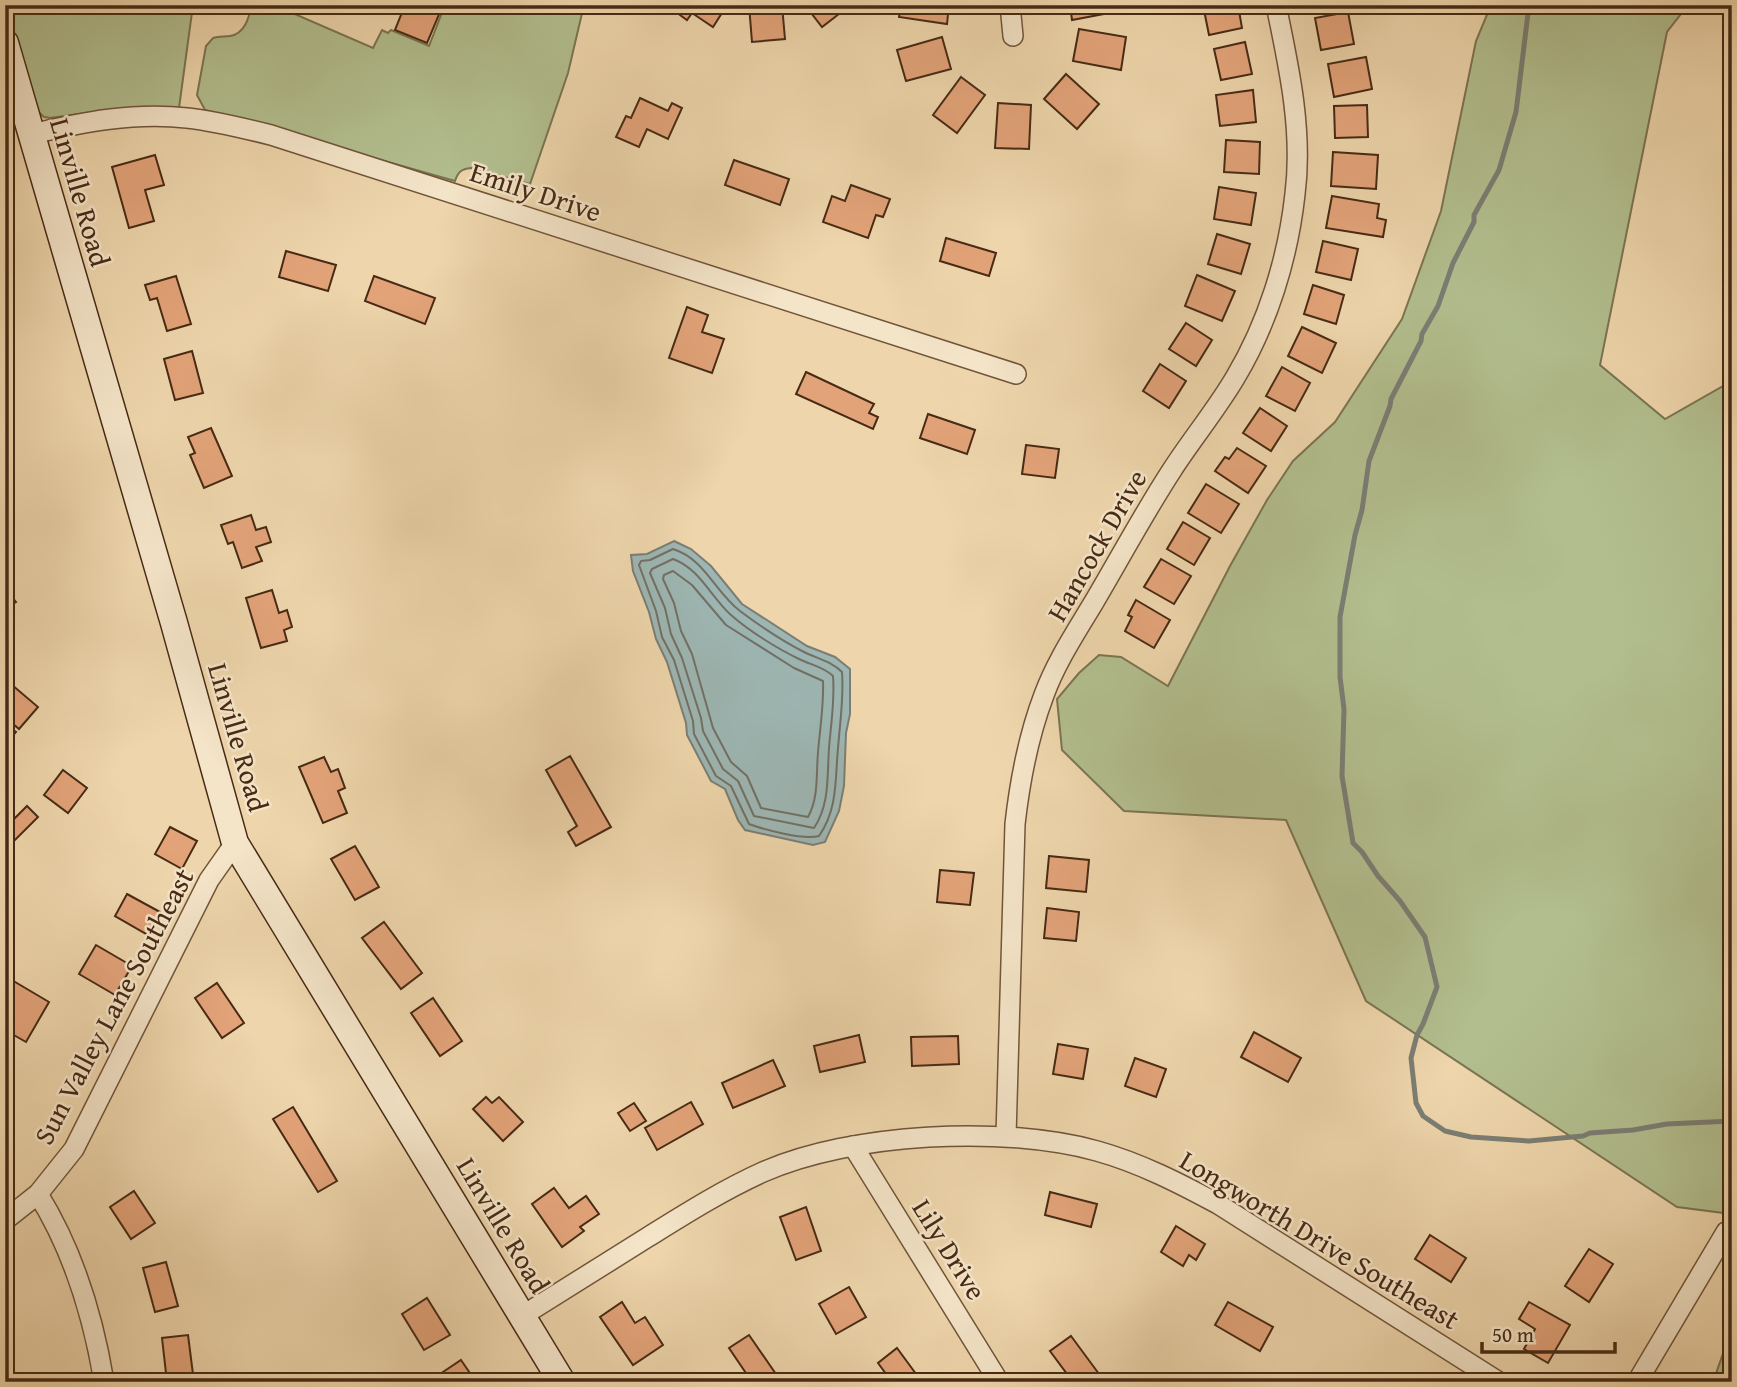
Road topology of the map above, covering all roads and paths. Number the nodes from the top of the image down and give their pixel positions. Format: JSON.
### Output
{"nodes":[{"id":1,"x":1010,"y":5,"type":"edge"},
{"id":2,"x":1276,"y":5,"type":"edge"},
{"id":3,"x":1013,"y":36,"type":"dead end"},
{"id":4,"x":5,"y":43,"type":"edge"},
{"id":5,"x":32,"y":134,"type":"junction"},
{"id":6,"x":1016,"y":374,"type":"dead end"},
{"id":7,"x":235,"y":842,"type":"junction"},
{"id":8,"x":1006,"y":1136,"type":"junction"},
{"id":9,"x":853,"y":1146,"type":"junction"},
{"id":10,"x":37,"y":1194,"type":"junction"},
{"id":11,"x":5,"y":1220,"type":"edge"},
{"id":12,"x":1726,"y":1232,"type":"dead end"},
{"id":13,"x":522,"y":1316,"type":"junction"},
{"id":14,"x":104,"y":1382,"type":"edge"},
{"id":15,"x":562,"y":1382,"type":"edge"},
{"id":16,"x":999,"y":1382,"type":"edge"},
{"id":17,"x":1499,"y":1382,"type":"edge"},
{"id":18,"x":1637,"y":1382,"type":"edge"}],
"edges":[{"from":1,"to":3,"type":"street"},
{"from":2,"to":8,"type":"street","name":"Hancock Drive"},
{"from":4,"to":5,"type":"main road","name":"Linville Road"},
{"from":5,"to":6,"type":"street","name":"Emily Drive"},
{"from":5,"to":7,"type":"main road","name":"Linville Road"},
{"from":7,"to":10,"type":"street","name":"Sun Valley Lane Southeast"},
{"from":7,"to":13,"type":"main road","name":"Linville Road"},
{"from":8,"to":9,"type":"street","name":"Longworth Drive Southeast"},
{"from":8,"to":17,"type":"street","name":"Longworth Drive Southeast"},
{"from":9,"to":13,"type":"street","name":"Longworth Drive Southeast"},
{"from":9,"to":16,"type":"street","name":"Lily Drive"},
{"from":10,"to":11,"type":"street","name":"Sun Valley Lane Southeast"},
{"from":10,"to":14,"type":"street"},
{"from":12,"to":18,"type":"street"},
{"from":13,"to":15,"type":"main road","name":"Linville Road"}]}
